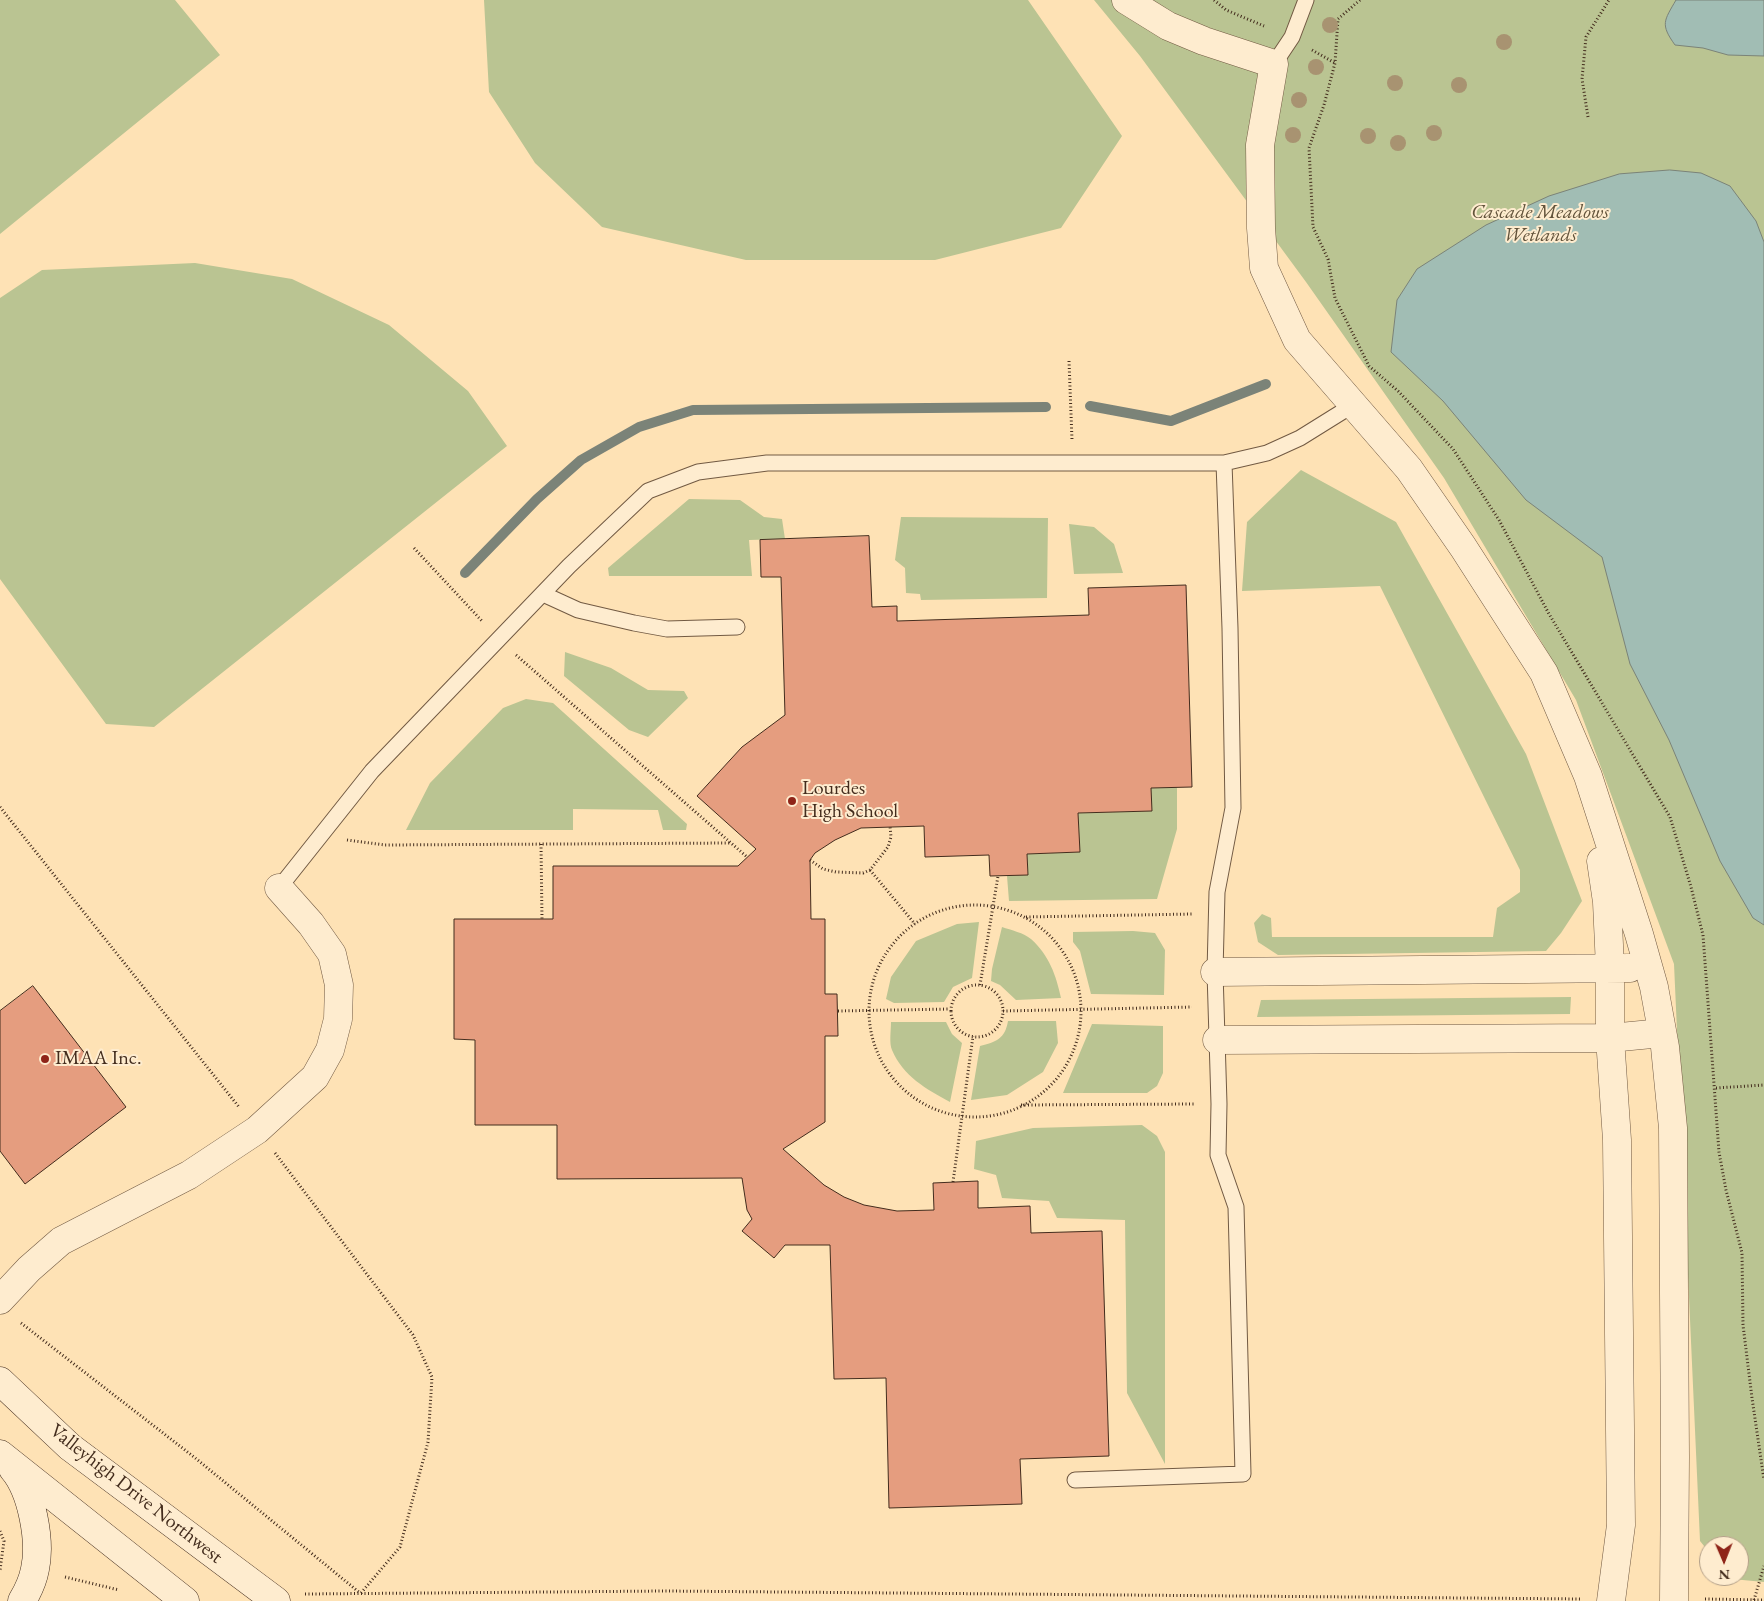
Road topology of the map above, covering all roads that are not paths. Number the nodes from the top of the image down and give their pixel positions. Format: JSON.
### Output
{"nodes":[{"id":1,"x":1126,"y":0,"type":"edge"},
{"id":2,"x":1306,"y":0,"type":"edge"},
{"id":3,"x":1274,"y":64,"type":"junction"},
{"id":4,"x":1353,"y":405,"type":"junction"},
{"id":5,"x":1224,"y":463,"type":"junction"},
{"id":6,"x":543,"y":594,"type":"junction"},
{"id":7,"x":737,"y":627,"type":"dead end"},
{"id":8,"x":1588,"y":776,"type":"junction"},
{"id":9,"x":279,"y":888,"type":"joint"},
{"id":10,"x":1610,"y":967,"type":"junction"},
{"id":11,"x":1648,"y":969,"type":"junction"},
{"id":12,"x":1215,"y":972,"type":"junction"},
{"id":13,"x":1662,"y":1033,"type":"junction"},
{"id":14,"x":1610,"y":1038,"type":"junction"},
{"id":15,"x":1217,"y":1040,"type":"junction"},
{"id":16,"x":8,"y":1310,"type":"edge"},
{"id":17,"x":0,"y":1381,"type":"edge"},
{"id":18,"x":0,"y":1454,"type":"edge"},
{"id":19,"x":1075,"y":1480,"type":"dead end"},
{"id":20,"x":22,"y":1601,"type":"edge"},
{"id":21,"x":185,"y":1601,"type":"edge"},
{"id":22,"x":276,"y":1601,"type":"edge"},
{"id":23,"x":1611,"y":1601,"type":"edge"},
{"id":24,"x":1674,"y":1601,"type":"edge"}],
"edges":[{"from":1,"to":3,"type":"street"},
{"from":2,"to":3,"type":"lane"},
{"from":3,"to":4,"type":"street"},
{"from":4,"to":5,"type":"lane"},
{"from":4,"to":8,"type":"street"},
{"from":5,"to":6,"type":"lane"},
{"from":5,"to":12,"type":"lane"},
{"from":6,"to":7,"type":"lane"},
{"from":6,"to":9,"type":"lane"},
{"from":8,"to":10,"type":"street"},
{"from":8,"to":11,"type":"street"},
{"from":9,"to":16,"type":"street"},
{"from":10,"to":11,"type":"street"},
{"from":10,"to":12,"type":"street"},
{"from":10,"to":14,"type":"street"},
{"from":11,"to":13,"type":"street"},
{"from":12,"to":15,"type":"lane"},
{"from":13,"to":14,"type":"street"},
{"from":13,"to":24,"type":"street"},
{"from":14,"to":15,"type":"street"},
{"from":14,"to":23,"type":"street"},
{"from":15,"to":19,"type":"lane"},
{"from":17,"to":22,"type":"street","name":"Valleyhigh Drive Northwest"},
{"from":18,"to":20,"type":"street"},
{"from":18,"to":21,"type":"street"}]}
